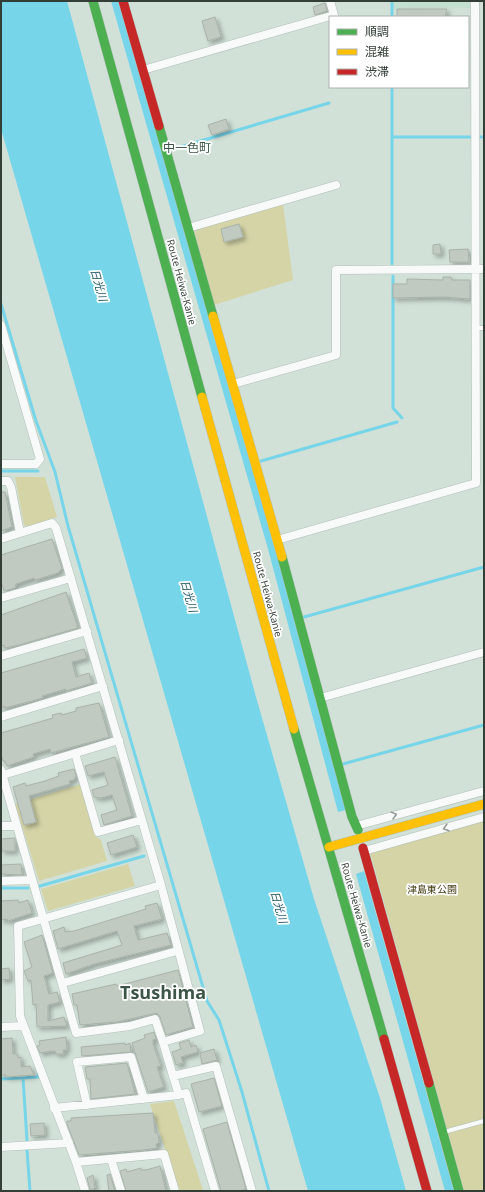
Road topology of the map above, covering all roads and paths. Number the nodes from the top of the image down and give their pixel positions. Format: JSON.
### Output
{"nodes":[{"id":1,"x":93,"y":1,"type":"edge"},
{"id":2,"x":124,"y":1,"type":"edge"},
{"id":3,"x":330,"y":1,"type":"edge"},
{"id":4,"x":475,"y":1,"type":"edge"},
{"id":5,"x":329,"y":16,"type":"edge"},
{"id":6,"x":331,"y":16,"type":"edge"},
{"id":7,"x":143,"y":70,"type":"junction"},
{"id":8,"x":336,"y":185,"type":"dead end"},
{"id":9,"x":188,"y":228,"type":"junction"},
{"id":10,"x":480,"y":269,"type":"edge"},
{"id":11,"x":1,"y":326,"type":"edge"},
{"id":12,"x":480,"y":328,"type":"edge"},
{"id":13,"x":233,"y":384,"type":"junction"},
{"id":14,"x":1,"y":464,"type":"edge"},
{"id":15,"x":1,"y":481,"type":"edge"},
{"id":16,"x":20,"y":533,"type":"junction"},
{"id":17,"x":1,"y":539,"type":"edge"},
{"id":18,"x":278,"y":540,"type":"junction"},
{"id":19,"x":71,"y":578,"type":"junction"},
{"id":20,"x":1,"y":598,"type":"edge"},
{"id":21,"x":87,"y":631,"type":"junction"},
{"id":22,"x":484,"y":652,"type":"edge"},
{"id":23,"x":1,"y":656,"type":"edge"},
{"id":24,"x":103,"y":686,"type":"junction"},
{"id":25,"x":320,"y":698,"type":"junction"},
{"id":26,"x":1,"y":717,"type":"edge"},
{"id":27,"x":118,"y":740,"type":"junction"},
{"id":28,"x":75,"y":753,"type":"junction"},
{"id":29,"x":2,"y":772,"type":"edge"},
{"id":30,"x":484,"y":791,"type":"edge"},
{"id":31,"x":484,"y":804,"type":"edge"},
{"id":32,"x":484,"y":817,"type":"edge"},
{"id":33,"x":142,"y":820,"type":"junction"},
{"id":34,"x":1,"y":826,"type":"edge"},
{"id":35,"x":16,"y":826,"type":"junction"},
{"id":36,"x":357,"y":828,"type":"joint"},
{"id":37,"x":330,"y":847,"type":"junction"},
{"id":38,"x":363,"y":850,"type":"joint"},
{"id":39,"x":32,"y":880,"type":"junction"},
{"id":40,"x":1,"y":881,"type":"edge"},
{"id":41,"x":161,"y":885,"type":"junction"},
{"id":42,"x":44,"y":919,"type":"junction"},
{"id":43,"x":177,"y":951,"type":"junction"},
{"id":44,"x":63,"y":983,"type":"junction"},
{"id":45,"x":23,"y":1026,"type":"junction"},
{"id":46,"x":1,"y":1027,"type":"edge"},
{"id":47,"x":163,"y":1042,"type":"junction"},
{"id":48,"x":174,"y":1076,"type":"junction"},
{"id":49,"x":179,"y":1095,"type":"junction"},
{"id":50,"x":144,"y":1099,"type":"junction"},
{"id":51,"x":87,"y":1105,"type":"junction"},
{"id":52,"x":54,"y":1108,"type":"junction"},
{"id":53,"x":484,"y":1121,"type":"edge"},
{"id":54,"x":443,"y":1133,"type":"junction"},
{"id":55,"x":68,"y":1143,"type":"junction"},
{"id":56,"x":1,"y":1147,"type":"edge"},
{"id":57,"x":110,"y":1159,"type":"junction"},
{"id":58,"x":76,"y":1162,"type":"junction"},
{"id":59,"x":85,"y":1191,"type":"edge"},
{"id":60,"x":121,"y":1191,"type":"edge"},
{"id":61,"x":175,"y":1191,"type":"edge"},
{"id":62,"x":215,"y":1191,"type":"edge"},
{"id":63,"x":252,"y":1191,"type":"edge"},
{"id":64,"x":427,"y":1191,"type":"edge"},
{"id":65,"x":459,"y":1191,"type":"edge"}],
"edges":[{"from":1,"to":37,"type":"street","name":"Route Heiwa-Kanie"},
{"from":2,"to":7,"type":"street"},
{"from":3,"to":6,"type":"street"},
{"from":4,"to":10,"type":"street"},
{"from":5,"to":7,"type":"street"},
{"from":7,"to":9,"type":"street"},
{"from":8,"to":9,"type":"street"},
{"from":9,"to":13,"type":"street"},
{"from":10,"to":12,"type":"street"},
{"from":10,"to":13,"type":"street"},
{"from":11,"to":14,"type":"street"},
{"from":12,"to":18,"type":"street"},
{"from":13,"to":18,"type":"street"},
{"from":15,"to":16,"type":"street"},
{"from":16,"to":17,"type":"street"},
{"from":16,"to":19,"type":"street"},
{"from":18,"to":25,"type":"street"},
{"from":19,"to":20,"type":"street"},
{"from":19,"to":21,"type":"street"},
{"from":21,"to":23,"type":"street"},
{"from":21,"to":24,"type":"street"},
{"from":22,"to":25,"type":"street"},
{"from":24,"to":26,"type":"street"},
{"from":24,"to":27,"type":"street"},
{"from":25,"to":36,"type":"street"},
{"from":27,"to":28,"type":"street"},
{"from":27,"to":33,"type":"street"},
{"from":28,"to":29,"type":"street"},
{"from":28,"to":33,"type":"street"},
{"from":29,"to":35,"type":"street"},
{"from":36,"to":30,"type":"street","one_way":true},
{"from":31,"to":37,"type":"street"},
{"from":32,"to":38,"type":"street","one_way":true},
{"from":33,"to":41,"type":"street"},
{"from":34,"to":35,"type":"street"},
{"from":35,"to":39,"type":"street"},
{"from":37,"to":64,"type":"street","name":"Route Heiwa-Kanie"},
{"from":38,"to":54,"type":"street"},
{"from":39,"to":40,"type":"street"},
{"from":39,"to":42,"type":"street"},
{"from":41,"to":42,"type":"street"},
{"from":41,"to":43,"type":"street"},
{"from":42,"to":44,"type":"street"},
{"from":42,"to":45,"type":"street"},
{"from":43,"to":44,"type":"street"},
{"from":43,"to":47,"type":"street"},
{"from":44,"to":47,"type":"street"},
{"from":45,"to":46,"type":"street"},
{"from":45,"to":52,"type":"street"},
{"from":47,"to":48,"type":"street"},
{"from":48,"to":49,"type":"street"},
{"from":48,"to":63,"type":"street"},
{"from":49,"to":50,"type":"street"},
{"from":49,"to":62,"type":"street"},
{"from":50,"to":51,"type":"street"},
{"from":50,"to":51,"type":"street"},
{"from":51,"to":52,"type":"street"},
{"from":52,"to":55,"type":"street"},
{"from":53,"to":54,"type":"lane"},
{"from":54,"to":65,"type":"street"},
{"from":55,"to":56,"type":"street"},
{"from":55,"to":58,"type":"street"},
{"from":57,"to":58,"type":"street"},
{"from":57,"to":60,"type":"street"},
{"from":57,"to":61,"type":"street"},
{"from":58,"to":59,"type":"street"}]}
